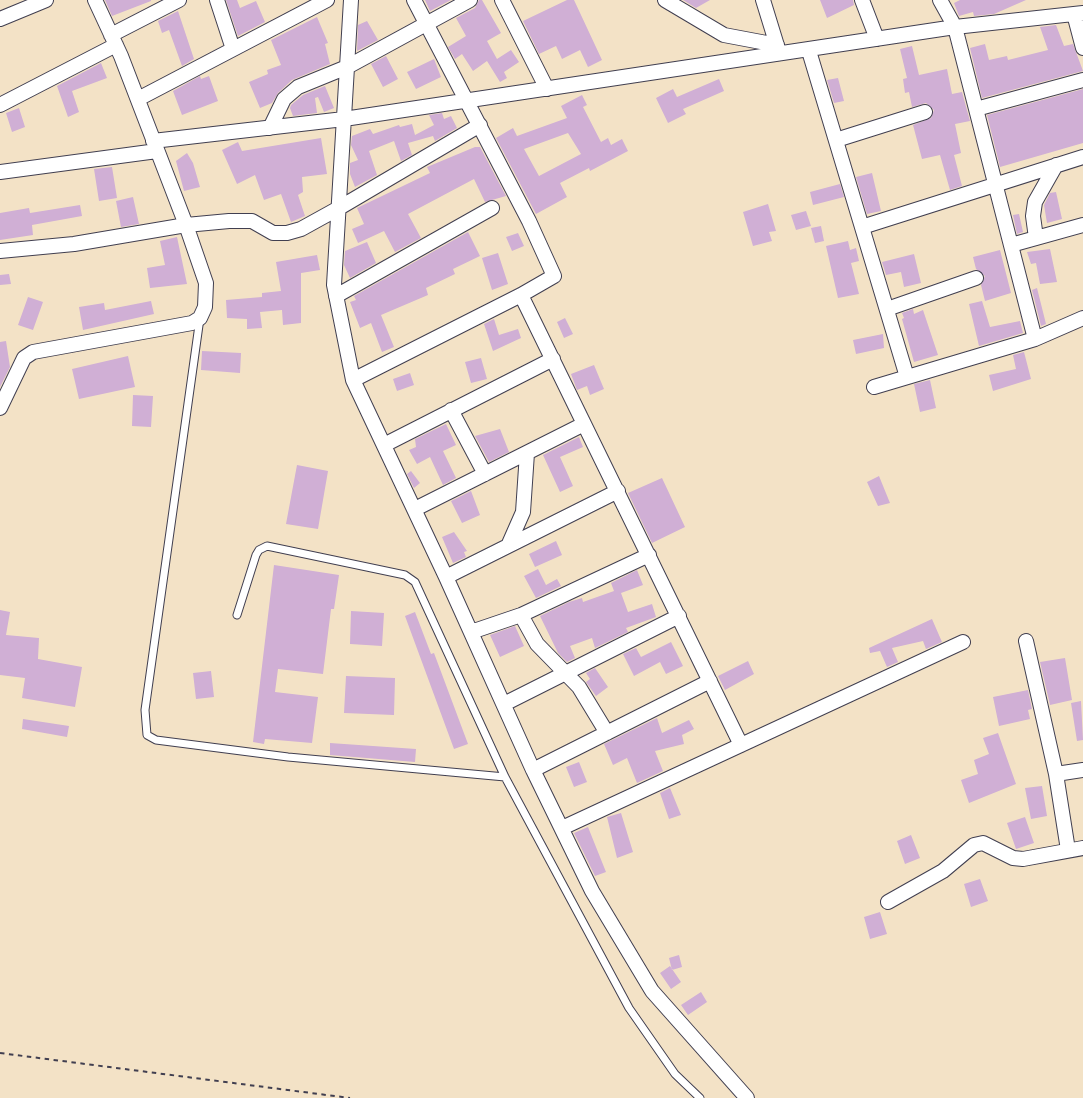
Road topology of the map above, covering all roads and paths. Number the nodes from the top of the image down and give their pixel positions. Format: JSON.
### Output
{"nodes":[{"id":1,"x":46,"y":0,"type":"edge"},
{"id":2,"x":95,"y":0,"type":"edge"},
{"id":3,"x":218,"y":0,"type":"edge"},
{"id":4,"x":327,"y":0,"type":"edge"},
{"id":5,"x":351,"y":0,"type":"edge"},
{"id":6,"x":414,"y":0,"type":"edge"},
{"id":7,"x":470,"y":0,"type":"edge"},
{"id":8,"x":502,"y":0,"type":"edge"},
{"id":9,"x":665,"y":0,"type":"edge"},
{"id":10,"x":762,"y":0,"type":"edge"},
{"id":11,"x":862,"y":0,"type":"edge"},
{"id":12,"x":940,"y":0,"type":"edge"},
{"id":13,"x":173,"y":1,"type":"edge"},
{"id":14,"x":1078,"y":13,"type":"edge"},
{"id":15,"x":0,"y":19,"type":"edge"},
{"id":16,"x":426,"y":24,"type":"junction"},
{"id":17,"x":955,"y":27,"type":"junction"},
{"id":18,"x":877,"y":39,"type":"junction"},
{"id":19,"x":114,"y":40,"type":"junction"},
{"id":20,"x":1083,"y":48,"type":"edge"},
{"id":21,"x":233,"y":49,"type":"junction"},
{"id":22,"x":778,"y":50,"type":"junction"},
{"id":23,"x":809,"y":51,"type":"junction"},
{"id":24,"x":347,"y":67,"type":"junction"},
{"id":25,"x":1083,"y":80,"type":"edge"},
{"id":26,"x":547,"y":89,"type":"junction"},
{"id":27,"x":138,"y":99,"type":"junction"},
{"id":28,"x":466,"y":101,"type":"junction"},
{"id":29,"x":0,"y":105,"type":"edge"},
{"id":30,"x":976,"y":109,"type":"junction"},
{"id":31,"x":925,"y":112,"type":"dead end"},
{"id":32,"x":344,"y":119,"type":"junction"},
{"id":33,"x":480,"y":125,"type":"junction"},
{"id":34,"x":270,"y":128,"type":"junction"},
{"id":35,"x":836,"y":140,"type":"junction"},
{"id":36,"x":155,"y":146,"type":"junction"},
{"id":37,"x":1083,"y":157,"type":"edge"},
{"id":38,"x":1056,"y":165,"type":"junction"},
{"id":39,"x":0,"y":172,"type":"edge"},
{"id":40,"x":995,"y":184,"type":"junction"},
{"id":41,"x":339,"y":208,"type":"junction"},
{"id":42,"x":492,"y":208,"type":"dead end"},
{"id":43,"x":186,"y":225,"type":"junction"},
{"id":44,"x":1083,"y":225,"type":"edge"},
{"id":45,"x":862,"y":227,"type":"junction"},
{"id":46,"x":1036,"y":238,"type":"junction"},
{"id":47,"x":1011,"y":245,"type":"junction"},
{"id":48,"x":0,"y":251,"type":"edge"},
{"id":49,"x":976,"y":278,"type":"dead end"},
{"id":50,"x":521,"y":295,"type":"junction"},
{"id":51,"x":336,"y":296,"type":"junction"},
{"id":52,"x":887,"y":309,"type":"junction"},
{"id":53,"x":200,"y":318,"type":"junction"},
{"id":54,"x":1083,"y":318,"type":"edge"},
{"id":55,"x":1035,"y":339,"type":"junction"},
{"id":56,"x":553,"y":359,"type":"junction"},
{"id":57,"x":907,"y":377,"type":"junction"},
{"id":58,"x":353,"y":380,"type":"junction"},
{"id":59,"x":874,"y":387,"type":"dead end"},
{"id":60,"x":0,"y":408,"type":"edge"},
{"id":61,"x":451,"y":410,"type":"junction"},
{"id":62,"x":585,"y":424,"type":"junction"},
{"id":63,"x":384,"y":445,"type":"junction"},
{"id":64,"x":526,"y":453,"type":"junction"},
{"id":65,"x":485,"y":474,"type":"junction"},
{"id":66,"x":618,"y":491,"type":"junction"},
{"id":67,"x":414,"y":510,"type":"junction"},
{"id":68,"x":508,"y":546,"type":"junction"},
{"id":69,"x":649,"y":555,"type":"junction"},
{"id":70,"x":446,"y":577,"type":"junction"},
{"id":71,"x":237,"y":615,"type":"dead end"},
{"id":72,"x":520,"y":615,"type":"junction"},
{"id":73,"x":679,"y":616,"type":"junction"},
{"id":74,"x":471,"y":632,"type":"junction"},
{"id":75,"x":1026,"y":641,"type":"dead end"},
{"id":76,"x":963,"y":642,"type":"dead end"},
{"id":77,"x":567,"y":673,"type":"junction"},
{"id":78,"x":710,"y":681,"type":"junction"},
{"id":79,"x":504,"y":705,"type":"junction"},
{"id":80,"x":607,"y":733,"type":"junction"},
{"id":81,"x":741,"y":745,"type":"junction"},
{"id":82,"x":533,"y":770,"type":"junction"},
{"id":83,"x":1083,"y":770,"type":"edge"},
{"id":84,"x":1056,"y":774,"type":"junction"},
{"id":85,"x":505,"y":777,"type":"junction"},
{"id":86,"x":562,"y":828,"type":"junction"},
{"id":87,"x":1083,"y":848,"type":"edge"},
{"id":88,"x":1068,"y":850,"type":"junction"},
{"id":89,"x":888,"y":902,"type":"dead end"},
{"id":90,"x":0,"y":1053,"type":"edge"},
{"id":91,"x":350,"y":1098,"type":"edge"},
{"id":92,"x":700,"y":1098,"type":"edge"},
{"id":93,"x":747,"y":1098,"type":"edge"}],
"edges":[{"from":1,"to":15,"type":"street"},
{"from":2,"to":19,"type":"street"},
{"from":3,"to":21,"type":"street"},
{"from":4,"to":21,"type":"street"},
{"from":5,"to":24,"type":"street"},
{"from":6,"to":16,"type":"street"},
{"from":7,"to":16,"type":"street"},
{"from":8,"to":26,"type":"street"},
{"from":9,"to":22,"type":"street"},
{"from":10,"to":22,"type":"street"},
{"from":11,"to":18,"type":"street"},
{"from":12,"to":17,"type":"street"},
{"from":13,"to":19,"type":"street"},
{"from":14,"to":17,"type":"street"},
{"from":14,"to":20,"type":"street"},
{"from":16,"to":24,"type":"street"},
{"from":16,"to":28,"type":"street"},
{"from":17,"to":18,"type":"street"},
{"from":17,"to":30,"type":"street"},
{"from":18,"to":23,"type":"street"},
{"from":19,"to":27,"type":"street"},
{"from":19,"to":29,"type":"street"},
{"from":21,"to":27,"type":"street"},
{"from":22,"to":23,"type":"street"},
{"from":22,"to":26,"type":"street"},
{"from":23,"to":35,"type":"street"},
{"from":24,"to":32,"type":"street"},
{"from":24,"to":34,"type":"street"},
{"from":25,"to":30,"type":"street"},
{"from":26,"to":28,"type":"street"},
{"from":27,"to":36,"type":"street"},
{"from":28,"to":32,"type":"street"},
{"from":28,"to":33,"type":"street"},
{"from":30,"to":40,"type":"street"},
{"from":31,"to":35,"type":"street"},
{"from":32,"to":34,"type":"street"},
{"from":32,"to":41,"type":"street"},
{"from":33,"to":41,"type":"street"},
{"from":33,"to":50,"type":"street"},
{"from":34,"to":36,"type":"street"},
{"from":35,"to":45,"type":"street"},
{"from":36,"to":39,"type":"street"},
{"from":36,"to":43,"type":"street"},
{"from":37,"to":38,"type":"street"},
{"from":38,"to":40,"type":"street"},
{"from":38,"to":46,"type":"street"},
{"from":40,"to":45,"type":"street"},
{"from":40,"to":47,"type":"street"},
{"from":41,"to":43,"type":"street"},
{"from":41,"to":51,"type":"street"},
{"from":42,"to":51,"type":"street"},
{"from":43,"to":48,"type":"street"},
{"from":43,"to":53,"type":"street"},
{"from":44,"to":46,"type":"street"},
{"from":45,"to":52,"type":"street"},
{"from":46,"to":47,"type":"street"},
{"from":47,"to":55,"type":"street"},
{"from":49,"to":52,"type":"street"},
{"from":50,"to":56,"type":"street"},
{"from":50,"to":58,"type":"street"},
{"from":51,"to":58,"type":"street"},
{"from":52,"to":57,"type":"street"},
{"from":53,"to":60,"type":"street"},
{"from":53,"to":85,"type":"lane"},
{"from":54,"to":55,"type":"street"},
{"from":55,"to":57,"type":"street"},
{"from":56,"to":61,"type":"street"},
{"from":56,"to":62,"type":"street"},
{"from":57,"to":59,"type":"street"},
{"from":58,"to":63,"type":"street"},
{"from":61,"to":63,"type":"street"},
{"from":61,"to":65,"type":"street"},
{"from":62,"to":64,"type":"street"},
{"from":62,"to":66,"type":"street"},
{"from":63,"to":67,"type":"street"},
{"from":64,"to":65,"type":"street"},
{"from":64,"to":68,"type":"street"},
{"from":65,"to":67,"type":"street"},
{"from":66,"to":68,"type":"street"},
{"from":66,"to":69,"type":"street"},
{"from":67,"to":70,"type":"street"},
{"from":68,"to":70,"type":"street"},
{"from":69,"to":72,"type":"street"},
{"from":69,"to":73,"type":"street"},
{"from":70,"to":74,"type":"street"},
{"from":71,"to":85,"type":"lane"},
{"from":72,"to":74,"type":"street"},
{"from":72,"to":77,"type":"street"},
{"from":73,"to":77,"type":"street"},
{"from":73,"to":78,"type":"street"},
{"from":74,"to":79,"type":"street"},
{"from":75,"to":84,"type":"street"},
{"from":76,"to":81,"type":"street"},
{"from":77,"to":79,"type":"street"},
{"from":77,"to":80,"type":"street"},
{"from":78,"to":80,"type":"street"},
{"from":78,"to":81,"type":"street"},
{"from":79,"to":82,"type":"street"},
{"from":80,"to":82,"type":"street"},
{"from":81,"to":86,"type":"street"},
{"from":82,"to":86,"type":"street"},
{"from":83,"to":84,"type":"street"},
{"from":84,"to":88,"type":"street"},
{"from":85,"to":92,"type":"lane"},
{"from":86,"to":93,"type":"street"},
{"from":87,"to":88,"type":"street"},
{"from":88,"to":89,"type":"street"},
{"from":90,"to":91,"type":"path"}]}
